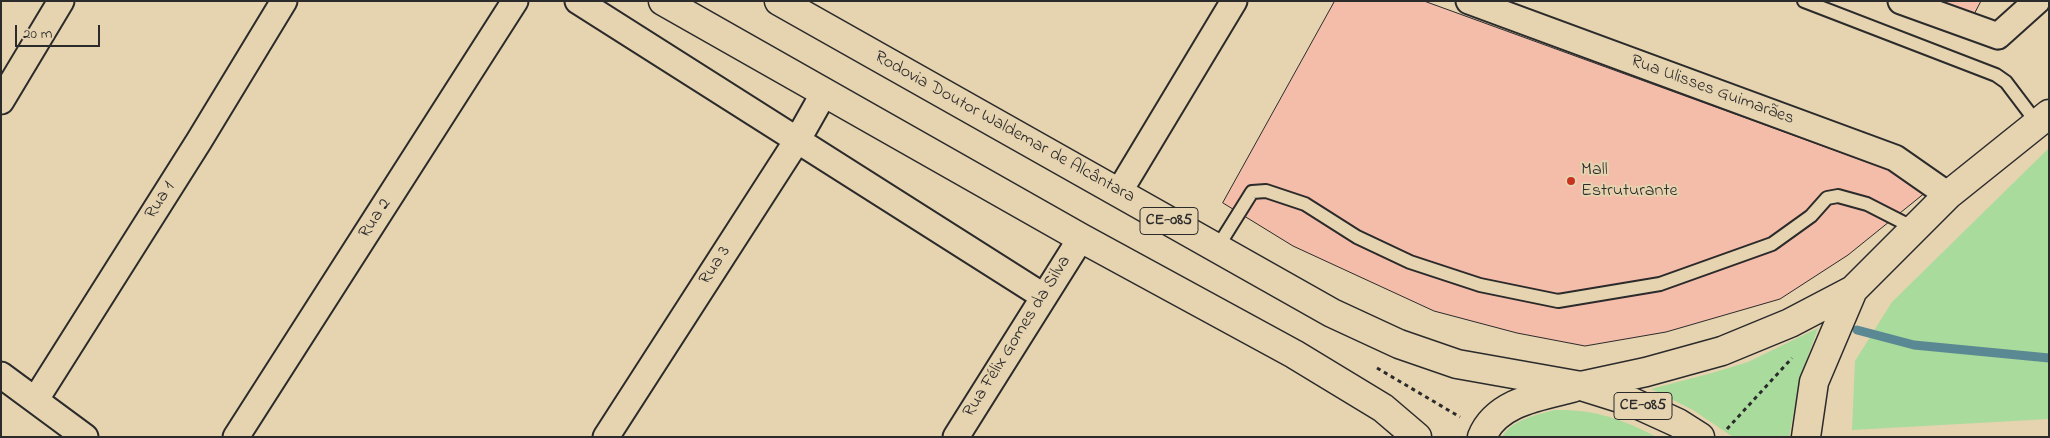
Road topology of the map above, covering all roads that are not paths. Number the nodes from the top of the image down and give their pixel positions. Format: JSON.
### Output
{"nodes":[{"id":1,"x":61,"y":1,"type":"edge"},
{"id":2,"x":284,"y":1,"type":"edge"},
{"id":3,"x":515,"y":1,"type":"edge"},
{"id":4,"x":578,"y":1,"type":"edge"},
{"id":5,"x":663,"y":1,"type":"edge"},
{"id":6,"x":779,"y":1,"type":"edge"},
{"id":7,"x":1234,"y":1,"type":"edge"},
{"id":8,"x":1469,"y":1,"type":"edge"},
{"id":9,"x":1804,"y":1,"type":"edge"},
{"id":10,"x":1901,"y":1,"type":"edge"},
{"id":11,"x":2037,"y":1,"type":"edge"},
{"id":12,"x":824,"y":93,"type":"junction"},
{"id":13,"x":1,"y":101,"type":"edge"},
{"id":14,"x":2043,"y":118,"type":"edge"},
{"id":15,"x":798,"y":140,"type":"junction"},
{"id":16,"x":1119,"y":192,"type":"junction"},
{"id":17,"x":1948,"y":195,"type":"junction"},
{"id":18,"x":1914,"y":228,"type":"junction"},
{"id":19,"x":1081,"y":238,"type":"junction"},
{"id":20,"x":1218,"y":248,"type":"junction"},
{"id":21,"x":1853,"y":290,"type":"junction"},
{"id":22,"x":1043,"y":296,"type":"junction"},
{"id":23,"x":1,"y":375,"type":"edge"},
{"id":24,"x":1580,"y":386,"type":"junction"},
{"id":25,"x":36,"y":399,"type":"junction"},
{"id":26,"x":1713,"y":434,"type":"edge"},
{"id":27,"x":85,"y":437,"type":"edge"},
{"id":28,"x":236,"y":437,"type":"edge"},
{"id":29,"x":606,"y":437,"type":"edge"},
{"id":30,"x":956,"y":437,"type":"edge"},
{"id":31,"x":1417,"y":437,"type":"edge"},
{"id":32,"x":1482,"y":437,"type":"edge"},
{"id":33,"x":1806,"y":437,"type":"edge"}],
"edges":[{"from":1,"to":13,"type":"street"},
{"from":2,"to":25,"type":"street","name":"Rua 1"},
{"from":3,"to":28,"type":"street","name":"Rua 2"},
{"from":4,"to":15,"type":"street"},
{"from":5,"to":12,"type":"main road"},
{"from":6,"to":16,"type":"main road","name":"Rodovia Doutor Waldemar de Alcântara","number":"CE-085"},
{"from":7,"to":16,"type":"street"},
{"from":8,"to":17,"type":"street","name":"Rua Ulisses Guimarães"},
{"from":9,"to":14,"type":"lane"},
{"from":10,"to":11,"type":"street"},
{"from":12,"to":15,"type":"street","name":"Rua 3"},
{"from":12,"to":19,"type":"main road"},
{"from":14,"to":17,"type":"main road"},
{"from":15,"to":22,"type":"street"},
{"from":15,"to":29,"type":"street","name":"Rua 3"},
{"from":16,"to":20,"type":"main road","name":"Rodovia Doutor Waldemar de Alcântara","number":"CE-085"},
{"from":17,"to":18,"type":"main road"},
{"from":18,"to":20,"type":"lane"},
{"from":18,"to":21,"type":"main road"},
{"from":19,"to":22,"type":"street","name":"Rua Félix Gomes da Silva"},
{"from":19,"to":31,"type":"main road"},
{"from":20,"to":24,"type":"main road","name":"Rodovia Doutor Waldemar de Alcântara","number":"CE-085"},
{"from":21,"to":24,"type":"main road"},
{"from":21,"to":33,"type":"main road"},
{"from":22,"to":30,"type":"street","name":"Rua Félix Gomes da Silva"},
{"from":23,"to":25,"type":"street"},
{"from":24,"to":26,"type":"main road","name":"Rodovia Doutor Waldemar de Alcântara","number":"CE-085"},
{"from":24,"to":32,"type":"main road"},
{"from":25,"to":27,"type":"street"}]}
